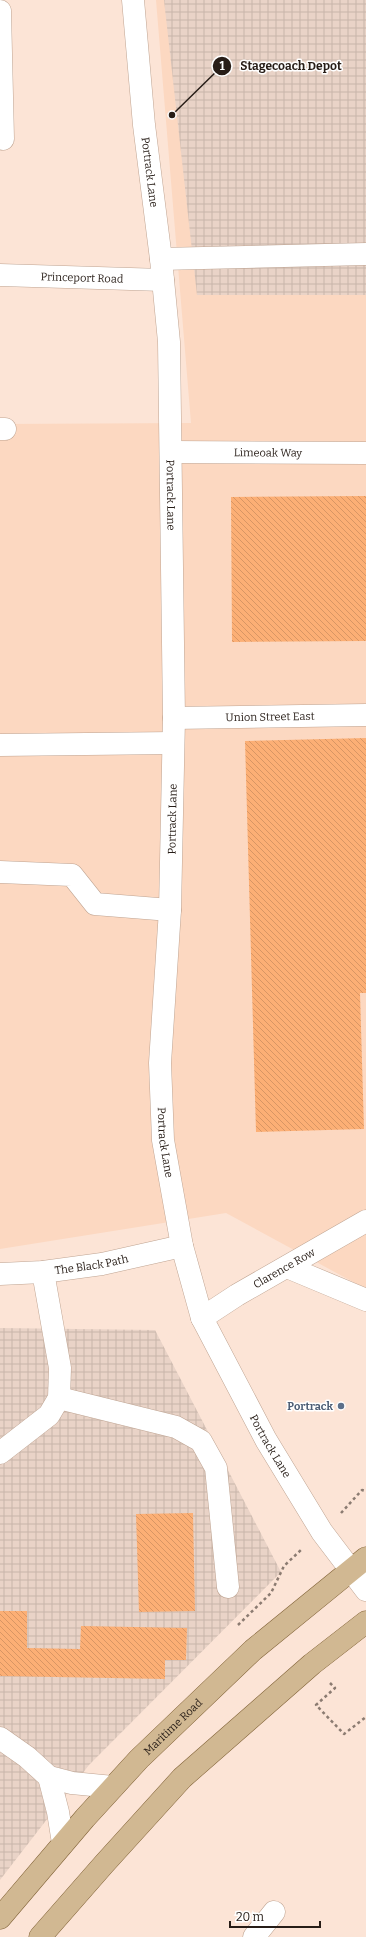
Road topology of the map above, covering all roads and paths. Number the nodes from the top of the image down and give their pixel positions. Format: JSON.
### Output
{"nodes":[{"id":1,"x":133,"y":0,"type":"edge"},
{"id":2,"x":0,"y":11,"type":"edge"},
{"id":3,"x":3,"y":139,"type":"dead end"},
{"id":4,"x":366,"y":254,"type":"edge"},
{"id":5,"x":162,"y":269,"type":"junction"},
{"id":6,"x":0,"y":275,"type":"edge"},
{"id":7,"x":171,"y":452,"type":"junction"},
{"id":8,"x":366,"y":454,"type":"edge"},
{"id":9,"x":366,"y":715,"type":"edge"},
{"id":10,"x":174,"y":718,"type":"junction"},
{"id":11,"x":173,"y":743,"type":"junction"},
{"id":12,"x":0,"y":745,"type":"edge"},
{"id":13,"x":0,"y":872,"type":"edge"},
{"id":14,"x":170,"y":910,"type":"junction"},
{"id":15,"x":366,"y":1221,"type":"edge"},
{"id":16,"x":182,"y":1246,"type":"junction"},
{"id":17,"x":287,"y":1267,"type":"junction"},
{"id":18,"x":43,"y":1272,"type":"junction"},
{"id":19,"x":0,"y":1274,"type":"edge"},
{"id":20,"x":366,"y":1300,"type":"edge"},
{"id":21,"x":202,"y":1318,"type":"junction"},
{"id":22,"x":59,"y":1398,"type":"junction"},
{"id":23,"x":0,"y":1453,"type":"edge"},
{"id":24,"x":366,"y":1491,"type":"edge"},
{"id":25,"x":322,"y":1532,"type":"junction"},
{"id":26,"x":358,"y":1564,"type":"edge"},
{"id":27,"x":228,"y":1587,"type":"dead end"},
{"id":28,"x":366,"y":1590,"type":"edge"},
{"id":29,"x":366,"y":1622,"type":"edge"},
{"id":30,"x":234,"y":1629,"type":"dead end"},
{"id":31,"x":366,"y":1717,"type":"edge"},
{"id":32,"x":344,"y":1734,"type":"dead end"},
{"id":33,"x":0,"y":1738,"type":"edge"},
{"id":34,"x":48,"y":1777,"type":"junction"},
{"id":35,"x":114,"y":1787,"type":"junction"},
{"id":36,"x":63,"y":1843,"type":"junction"},
{"id":37,"x":274,"y":1912,"type":"dead end"},
{"id":38,"x":0,"y":1918,"type":"edge"},
{"id":39,"x":40,"y":1937,"type":"edge"},
{"id":40,"x":254,"y":1937,"type":"edge"}],
"edges":[{"from":1,"to":5,"type":"street","name":"Portrack Lane"},
{"from":2,"to":3,"type":"street"},
{"from":4,"to":5,"type":"street","name":"Princeport Road"},
{"from":5,"to":6,"type":"street","name":"Princeport Road"},
{"from":5,"to":7,"type":"street","name":"Portrack Lane"},
{"from":7,"to":8,"type":"street","name":"Limeoak Way"},
{"from":7,"to":10,"type":"street","name":"Portrack Lane"},
{"from":9,"to":10,"type":"street","name":"Union Street East"},
{"from":10,"to":11,"type":"street","name":"Portrack Lane"},
{"from":11,"to":12,"type":"street"},
{"from":11,"to":14,"type":"street","name":"Portrack Lane"},
{"from":13,"to":14,"type":"street"},
{"from":14,"to":16,"type":"street","name":"Portrack Lane"},
{"from":15,"to":17,"type":"street","name":"Clarence Row"},
{"from":16,"to":18,"type":"street","name":"The Black Path"},
{"from":16,"to":21,"type":"street","name":"Portrack Lane"},
{"from":17,"to":20,"type":"street"},
{"from":17,"to":21,"type":"street","name":"Clarence Row"},
{"from":18,"to":19,"type":"street","name":"The Black Path"},
{"from":18,"to":22,"type":"street"},
{"from":21,"to":25,"type":"street","name":"Portrack Lane"},
{"from":22,"to":23,"type":"street"},
{"from":22,"to":27,"type":"street"},
{"from":24,"to":25,"type":"path"},
{"from":25,"to":26,"type":"street","name":"Portrack Lane"},
{"from":25,"to":30,"type":"path"},
{"from":26,"to":28,"type":"street","name":"Portrack Lane"},
{"from":26,"to":35,"type":"main road","name":"Maritime Road"},
{"from":29,"to":39,"type":"main road"},
{"from":31,"to":32,"type":"path"},
{"from":33,"to":34,"type":"street"},
{"from":34,"to":35,"type":"street"},
{"from":34,"to":36,"type":"street"},
{"from":35,"to":36,"type":"main road","name":"Maritime Road"},
{"from":36,"to":38,"type":"main road","name":"Maritime Road"},
{"from":37,"to":40,"type":"street"}]}
